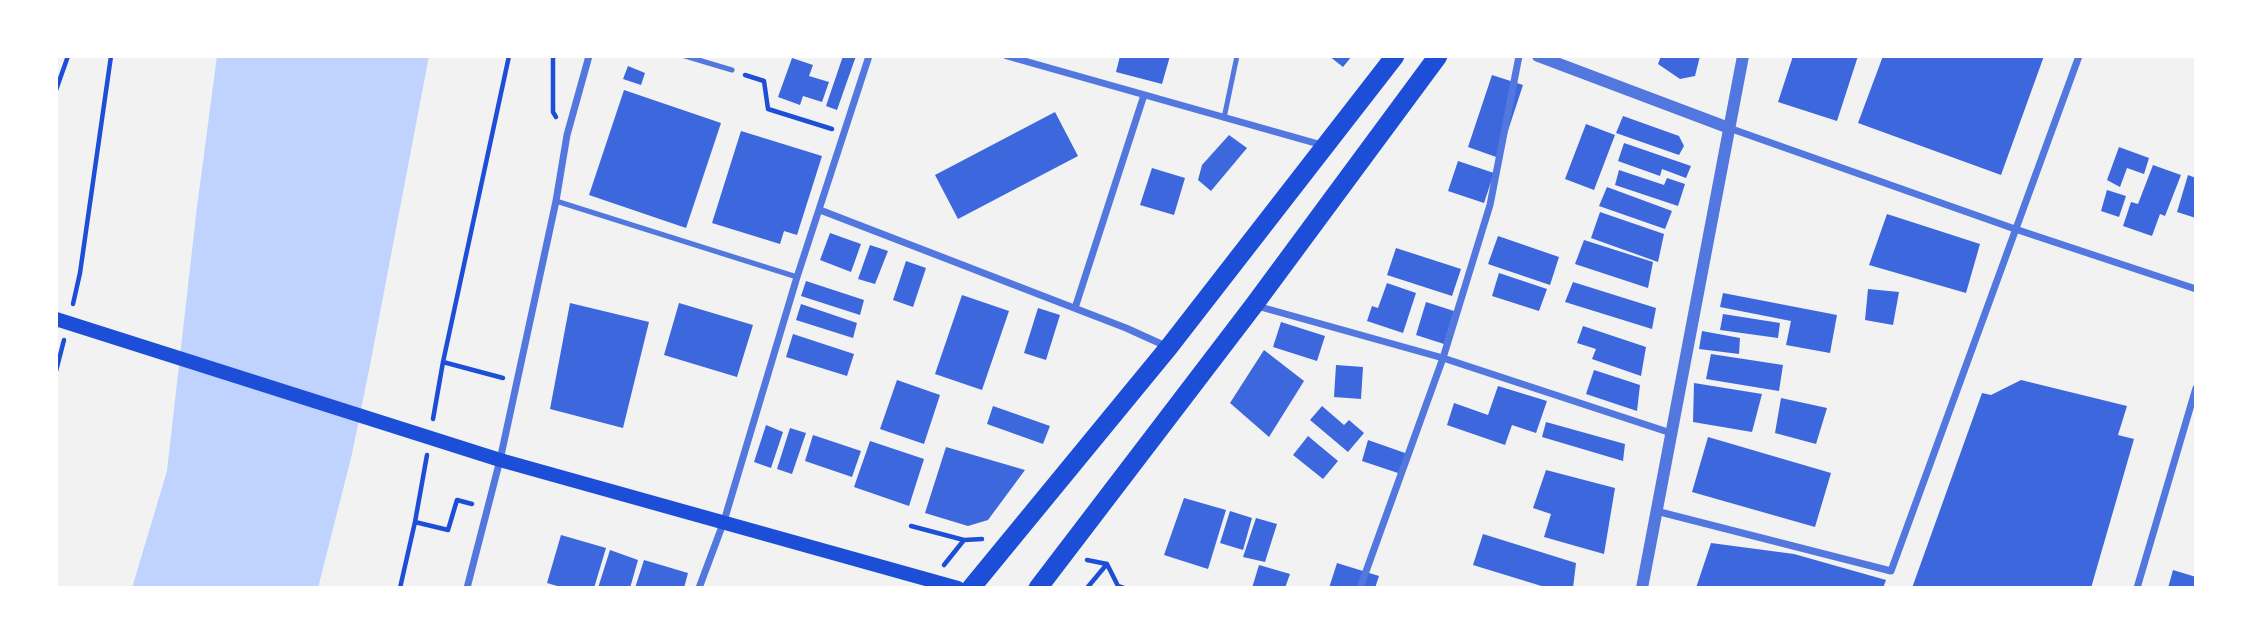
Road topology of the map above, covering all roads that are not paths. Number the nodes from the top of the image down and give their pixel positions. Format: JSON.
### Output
{"nodes":[{"id":1,"x":589,"y":56,"type":"edge"},
{"id":2,"x":685,"y":56,"type":"edge"},
{"id":3,"x":869,"y":56,"type":"edge"},
{"id":4,"x":1007,"y":56,"type":"edge"},
{"id":5,"x":1237,"y":56,"type":"edge"},
{"id":6,"x":1395,"y":56,"type":"edge"},
{"id":7,"x":1438,"y":56,"type":"edge"},
{"id":8,"x":1519,"y":56,"type":"edge"},
{"id":9,"x":1538,"y":56,"type":"edge"},
{"id":10,"x":1743,"y":56,"type":"edge"},
{"id":11,"x":2079,"y":56,"type":"edge"},
{"id":12,"x":732,"y":70,"type":"road end"},
{"id":13,"x":1144,"y":95,"type":"junction"},
{"id":14,"x":1224,"y":118,"type":"junction"},
{"id":15,"x":1729,"y":128,"type":"junction"},
{"id":16,"x":1326,"y":147,"type":"junction"},
{"id":17,"x":556,"y":201,"type":"junction"},
{"id":18,"x":820,"y":211,"type":"junction"},
{"id":19,"x":2015,"y":229,"type":"junction"},
{"id":20,"x":797,"y":277,"type":"junction"},
{"id":21,"x":2196,"y":289,"type":"edge"},
{"id":22,"x":1254,"y":305,"type":"junction"},
{"id":23,"x":1075,"y":308,"type":"junction"},
{"id":24,"x":56,"y":319,"type":"edge"},
{"id":25,"x":1169,"y":347,"type":"junction"},
{"id":26,"x":1443,"y":358,"type":"junction"},
{"id":27,"x":2196,"y":388,"type":"edge"},
{"id":28,"x":1671,"y":433,"type":"junction"},
{"id":29,"x":500,"y":460,"type":"junction"},
{"id":30,"x":1656,"y":512,"type":"junction"},
{"id":31,"x":724,"y":521,"type":"junction"},
{"id":32,"x":467,"y":588,"type":"edge"},
{"id":33,"x":699,"y":588,"type":"edge"},
{"id":34,"x":958,"y":588,"type":"edge"},
{"id":35,"x":971,"y":588,"type":"edge"},
{"id":36,"x":1038,"y":588,"type":"edge"},
{"id":37,"x":1360,"y":588,"type":"edge"},
{"id":38,"x":1642,"y":588,"type":"edge"},
{"id":39,"x":2137,"y":588,"type":"edge"}],
"edges":[{"from":1,"to":17,"type":"street"},
{"from":2,"to":12,"type":"lane"},
{"from":3,"to":18,"type":"street"},
{"from":4,"to":13,"type":"street"},
{"from":5,"to":14,"type":"lane"},
{"from":6,"to":16,"type":"highway"},
{"from":7,"to":22,"type":"highway"},
{"from":8,"to":26,"type":"street"},
{"from":9,"to":15,"type":"street"},
{"from":10,"to":15,"type":"street"},
{"from":11,"to":19,"type":"street"},
{"from":13,"to":14,"type":"street"},
{"from":13,"to":23,"type":"street"},
{"from":14,"to":16,"type":"street"},
{"from":15,"to":19,"type":"street"},
{"from":15,"to":28,"type":"street"},
{"from":16,"to":25,"type":"highway"},
{"from":17,"to":20,"type":"lane"},
{"from":17,"to":29,"type":"street"},
{"from":18,"to":20,"type":"street"},
{"from":18,"to":23,"type":"street"},
{"from":19,"to":21,"type":"street"},
{"from":19,"to":30,"type":"street"},
{"from":20,"to":31,"type":"street"},
{"from":22,"to":26,"type":"street"},
{"from":22,"to":36,"type":"highway"},
{"from":23,"to":25,"type":"street"},
{"from":24,"to":29,"type":"main road"},
{"from":25,"to":35,"type":"highway"},
{"from":26,"to":28,"type":"street"},
{"from":26,"to":37,"type":"street"},
{"from":27,"to":39,"type":"street"},
{"from":28,"to":30,"type":"street"},
{"from":29,"to":31,"type":"main road"},
{"from":29,"to":32,"type":"street"},
{"from":30,"to":38,"type":"street"},
{"from":31,"to":33,"type":"street"},
{"from":31,"to":34,"type":"main road"}]}
